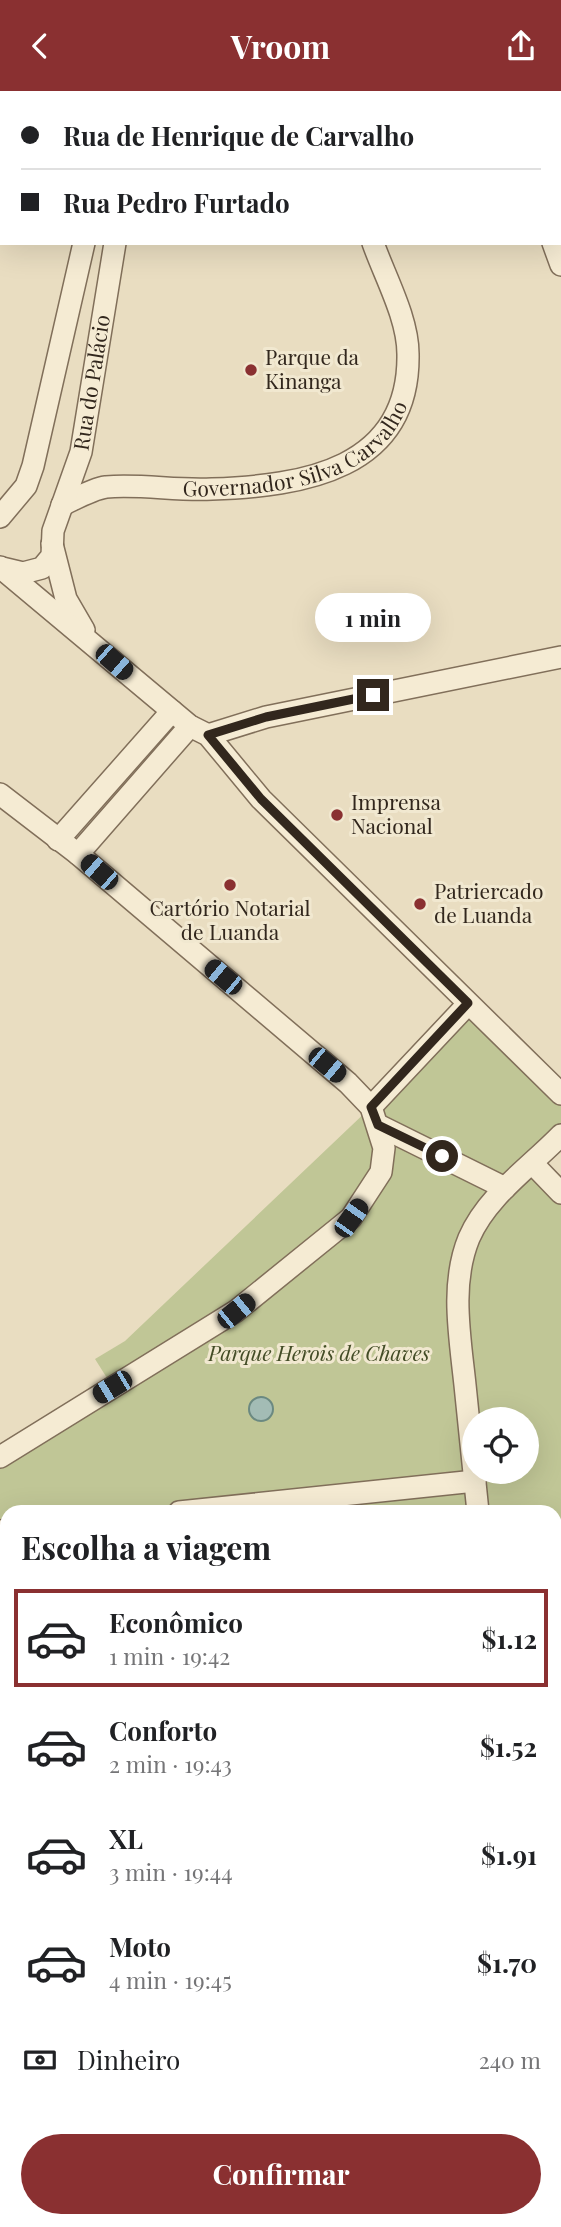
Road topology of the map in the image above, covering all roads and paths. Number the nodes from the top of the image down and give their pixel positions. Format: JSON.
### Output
{"nodes":[{"id":1,"x":115,"y":245,"type":"edge"},
{"id":2,"x":374,"y":245,"type":"edge"},
{"id":3,"x":555,"y":245,"type":"edge"},
{"id":4,"x":82,"y":251,"type":"edge"},
{"id":5,"x":561,"y":265,"type":"edge"},
{"id":6,"x":111,"y":269,"type":"junction"},
{"id":7,"x":43,"y":429,"type":"junction"},
{"id":8,"x":81,"y":452,"type":"junction"},
{"id":9,"x":104,"y":487,"type":"junction"},
{"id":10,"x":0,"y":495,"type":"edge"},
{"id":11,"x":59,"y":511,"type":"junction"},
{"id":12,"x":0,"y":517,"type":"edge"},
{"id":13,"x":52,"y":544,"type":"junction"},
{"id":14,"x":0,"y":567,"type":"edge"},
{"id":15,"x":94,"y":646,"type":"junction"},
{"id":16,"x":561,"y":657,"type":"edge"},
{"id":17,"x":172,"y":711,"type":"junction"},
{"id":18,"x":199,"y":730,"type":"junction"},
{"id":19,"x":0,"y":795,"type":"edge"},
{"id":20,"x":58,"y":840,"type":"junction"},
{"id":21,"x":78,"y":854,"type":"junction"},
{"id":22,"x":468,"y":1003,"type":"junction"},
{"id":23,"x":561,"y":1094,"type":"edge"},
{"id":24,"x":374,"y":1116,"type":"junction"},
{"id":25,"x":561,"y":1135,"type":"edge"},
{"id":26,"x":533,"y":1164,"type":"junction"},
{"id":27,"x":505,"y":1188,"type":"junction"},
{"id":28,"x":561,"y":1193,"type":"edge"},
{"id":29,"x":468,"y":1407,"type":"edge"},
{"id":30,"x":0,"y":1457,"type":"edge"},
{"id":31,"x":462,"y":1482,"type":"edge"},
{"id":32,"x":475,"y":1484,"type":"edge"},
{"id":33,"x":246,"y":1505,"type":"edge"},
{"id":34,"x":477,"y":1505,"type":"edge"}],
"edges":[{"from":1,"to":6,"type":"street","name":"Rua do Palácio"},
{"from":2,"to":9,"type":"street","name":"Governador Silva Carvalho"},
{"from":3,"to":5,"type":"street"},
{"from":4,"to":6,"type":"street"},
{"from":4,"to":7,"type":"street","name":"Rua do Palácio"},
{"from":6,"to":8,"type":"street","name":"Rua do Palácio"},
{"from":7,"to":10,"type":"street"},
{"from":7,"to":12,"type":"street"},
{"from":8,"to":9,"type":"street"},
{"from":8,"to":11,"type":"street","name":"Rua do Palácio"},
{"from":9,"to":11,"type":"street","name":"Governador Silva Carvalho"},
{"from":11,"to":13,"type":"street","name":"Rua do Palácio"},
{"from":13,"to":14,"type":"street"},
{"from":13,"to":15,"type":"street"},
{"from":14,"to":15,"type":"street"},
{"from":15,"to":17,"type":"street"},
{"from":16,"to":18,"type":"street"},
{"from":17,"to":18,"type":"street"},
{"from":17,"to":20,"type":"street"},
{"from":18,"to":21,"type":"street"},
{"from":18,"to":22,"type":"street"},
{"from":19,"to":20,"type":"street"},
{"from":20,"to":21,"type":"street"},
{"from":21,"to":24,"type":"street"},
{"from":22,"to":23,"type":"street"},
{"from":22,"to":24,"type":"street"},
{"from":24,"to":27,"type":"street"},
{"from":24,"to":30,"type":"street"},
{"from":25,"to":26,"type":"street"},
{"from":26,"to":27,"type":"street"},
{"from":26,"to":28,"type":"street"},
{"from":27,"to":29,"type":"street"},
{"from":31,"to":33,"type":"street"},
{"from":32,"to":34,"type":"street"}]}
